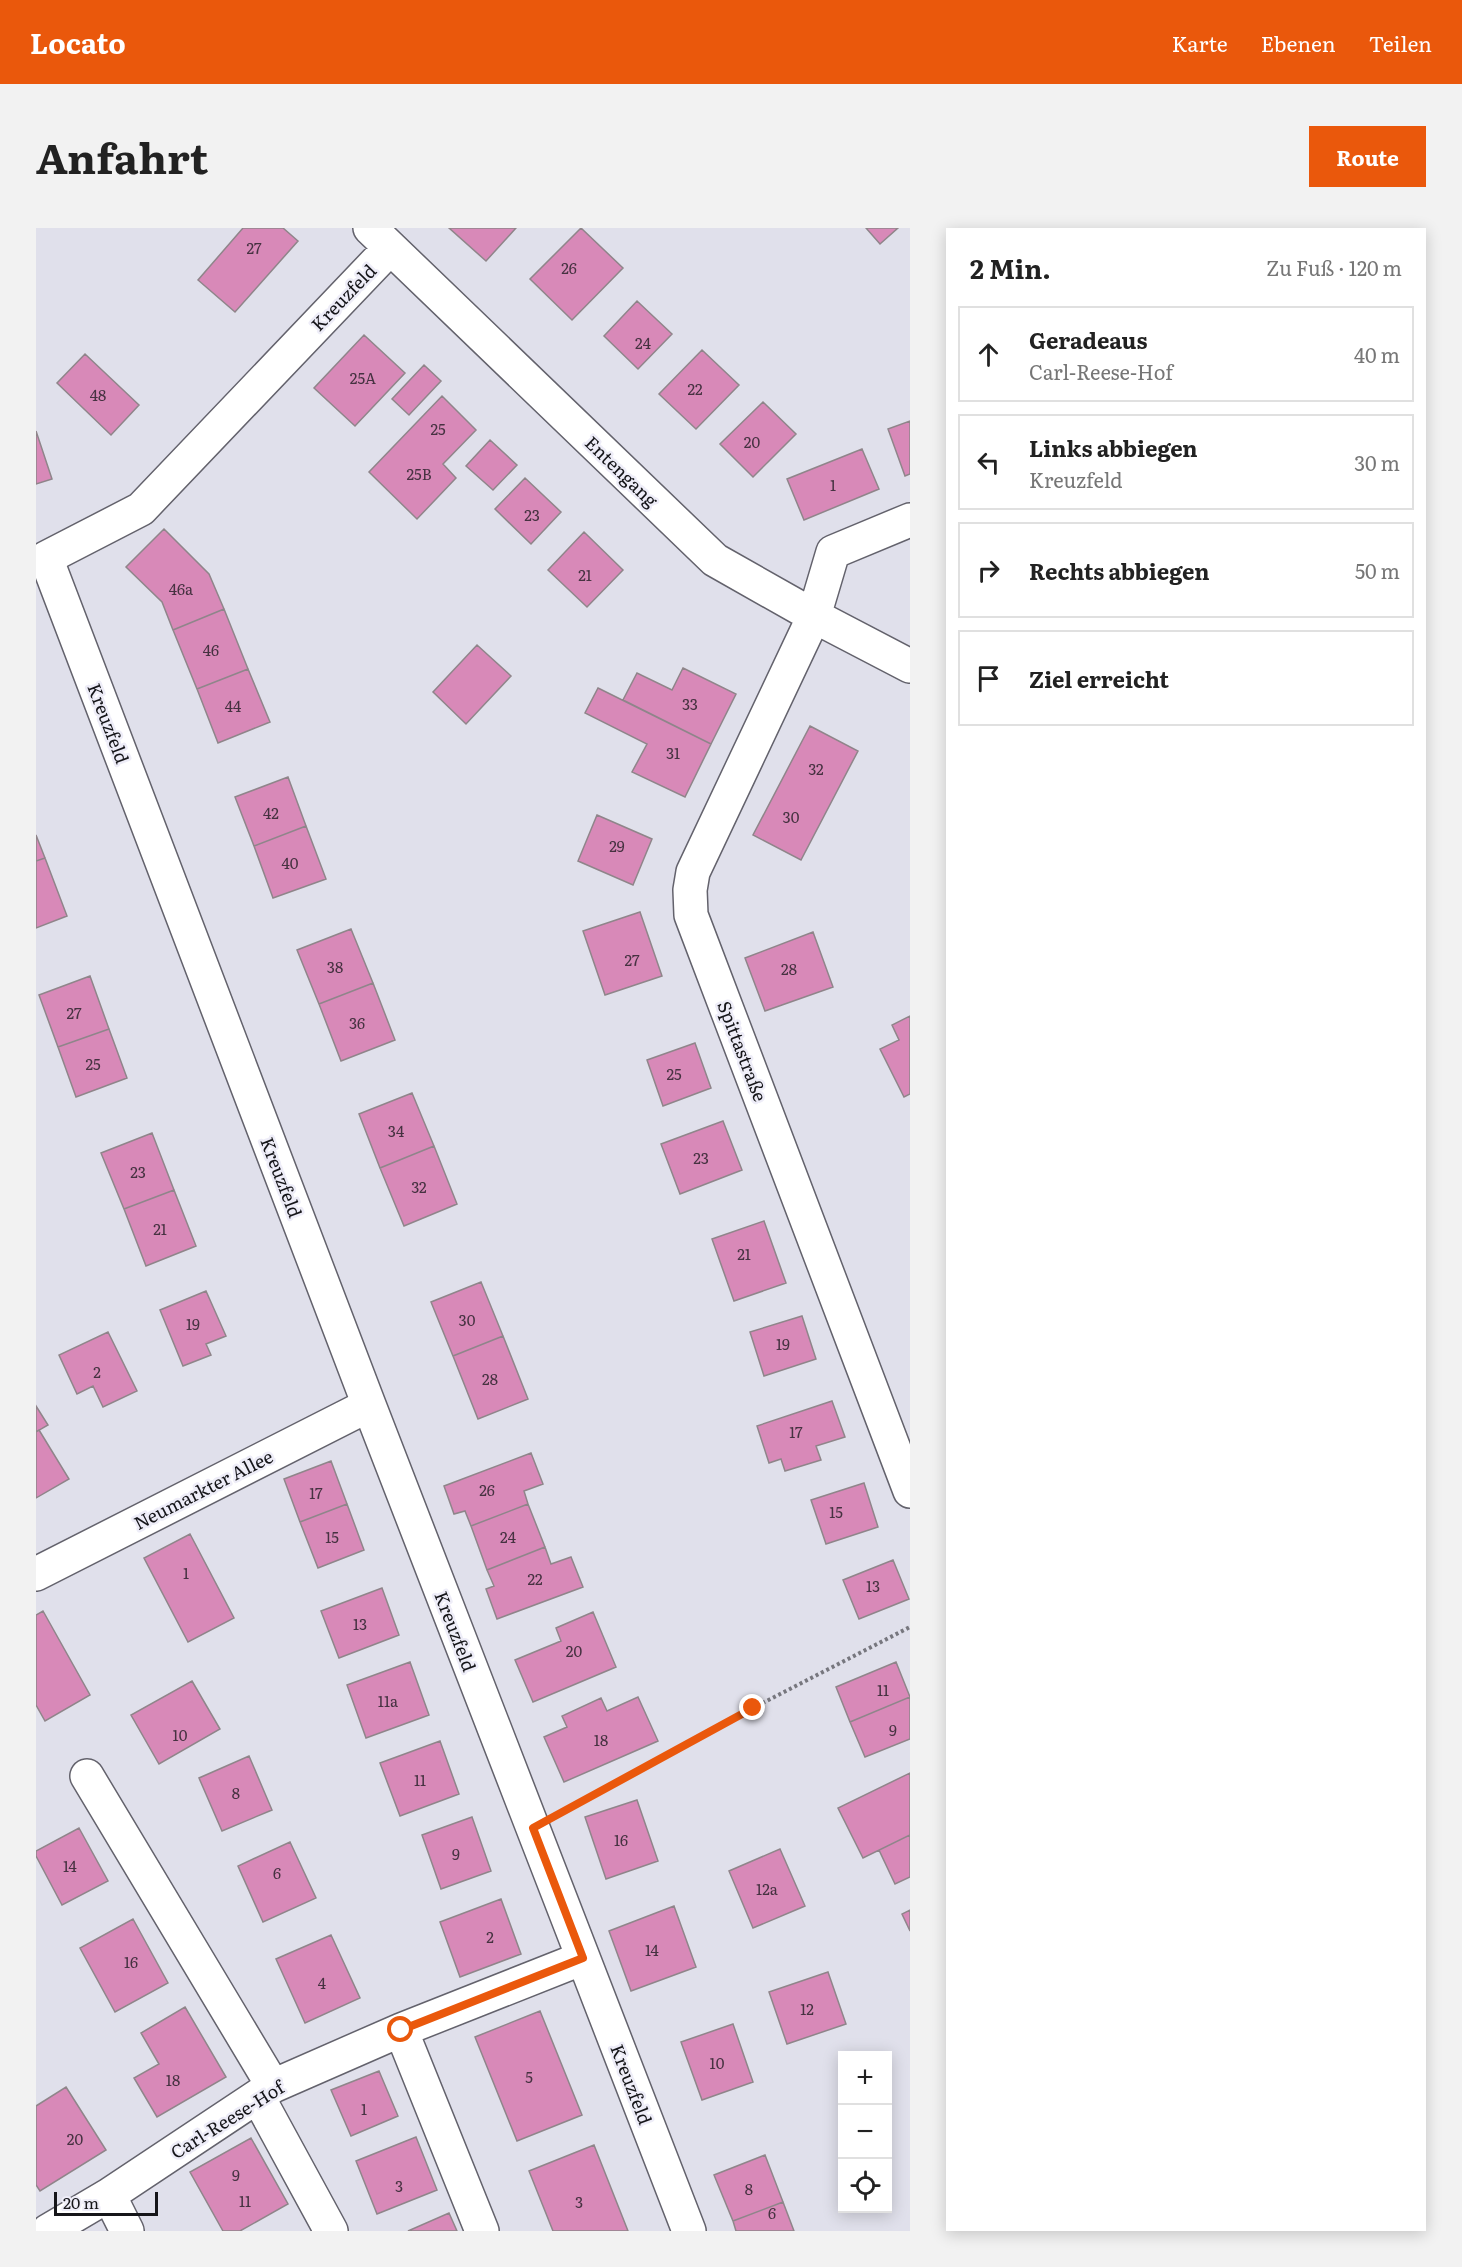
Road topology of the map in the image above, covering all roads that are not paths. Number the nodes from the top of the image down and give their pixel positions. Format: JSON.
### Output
{"nodes":[{"id":1,"x":380,"y":238,"type":"edge"},
{"id":2,"x":910,"y":520,"type":"edge"},
{"id":3,"x":41,"y":560,"type":"edge"},
{"id":4,"x":814,"y":616,"type":"junction"},
{"id":5,"x":910,"y":666,"type":"edge"},
{"id":6,"x":369,"y":1405,"type":"junction"},
{"id":7,"x":910,"y":1491,"type":"edge"},
{"id":8,"x":36,"y":1574,"type":"edge"},
{"id":9,"x":87,"y":1776,"type":"dead end"},
{"id":10,"x":583,"y":1958,"type":"junction"},
{"id":11,"x":401,"y":2030,"type":"junction"},
{"id":12,"x":266,"y":2092,"type":"junction"},
{"id":13,"x":109,"y":2195,"type":"junction"},
{"id":14,"x":48,"y":2231,"type":"edge"},
{"id":15,"x":127,"y":2231,"type":"edge"},
{"id":16,"x":331,"y":2231,"type":"edge"},
{"id":17,"x":482,"y":2231,"type":"edge"},
{"id":18,"x":689,"y":2231,"type":"edge"}],
"edges":[{"from":1,"to":3,"type":"street","name":"Kreuzfeld"},
{"from":1,"to":4,"type":"street","name":"Entengang"},
{"from":2,"to":4,"type":"street","name":"Spittastraße"},
{"from":3,"to":6,"type":"street","name":"Kreuzfeld"},
{"from":4,"to":5,"type":"street","name":"Entengang"},
{"from":4,"to":7,"type":"street","name":"Spittastraße"},
{"from":6,"to":8,"type":"street","name":"Neumarkter Allee"},
{"from":6,"to":10,"type":"street","name":"Kreuzfeld"},
{"from":9,"to":12,"type":"street"},
{"from":10,"to":11,"type":"street","name":"Carl-Reese-Hof"},
{"from":10,"to":18,"type":"street","name":"Kreuzfeld"},
{"from":11,"to":12,"type":"street","name":"Carl-Reese-Hof"},
{"from":11,"to":17,"type":"street"},
{"from":12,"to":13,"type":"street","name":"Carl-Reese-Hof"},
{"from":12,"to":16,"type":"street"},
{"from":13,"to":14,"type":"street","name":"Carl-Reese-Hof"},
{"from":13,"to":15,"type":"street"}]}
